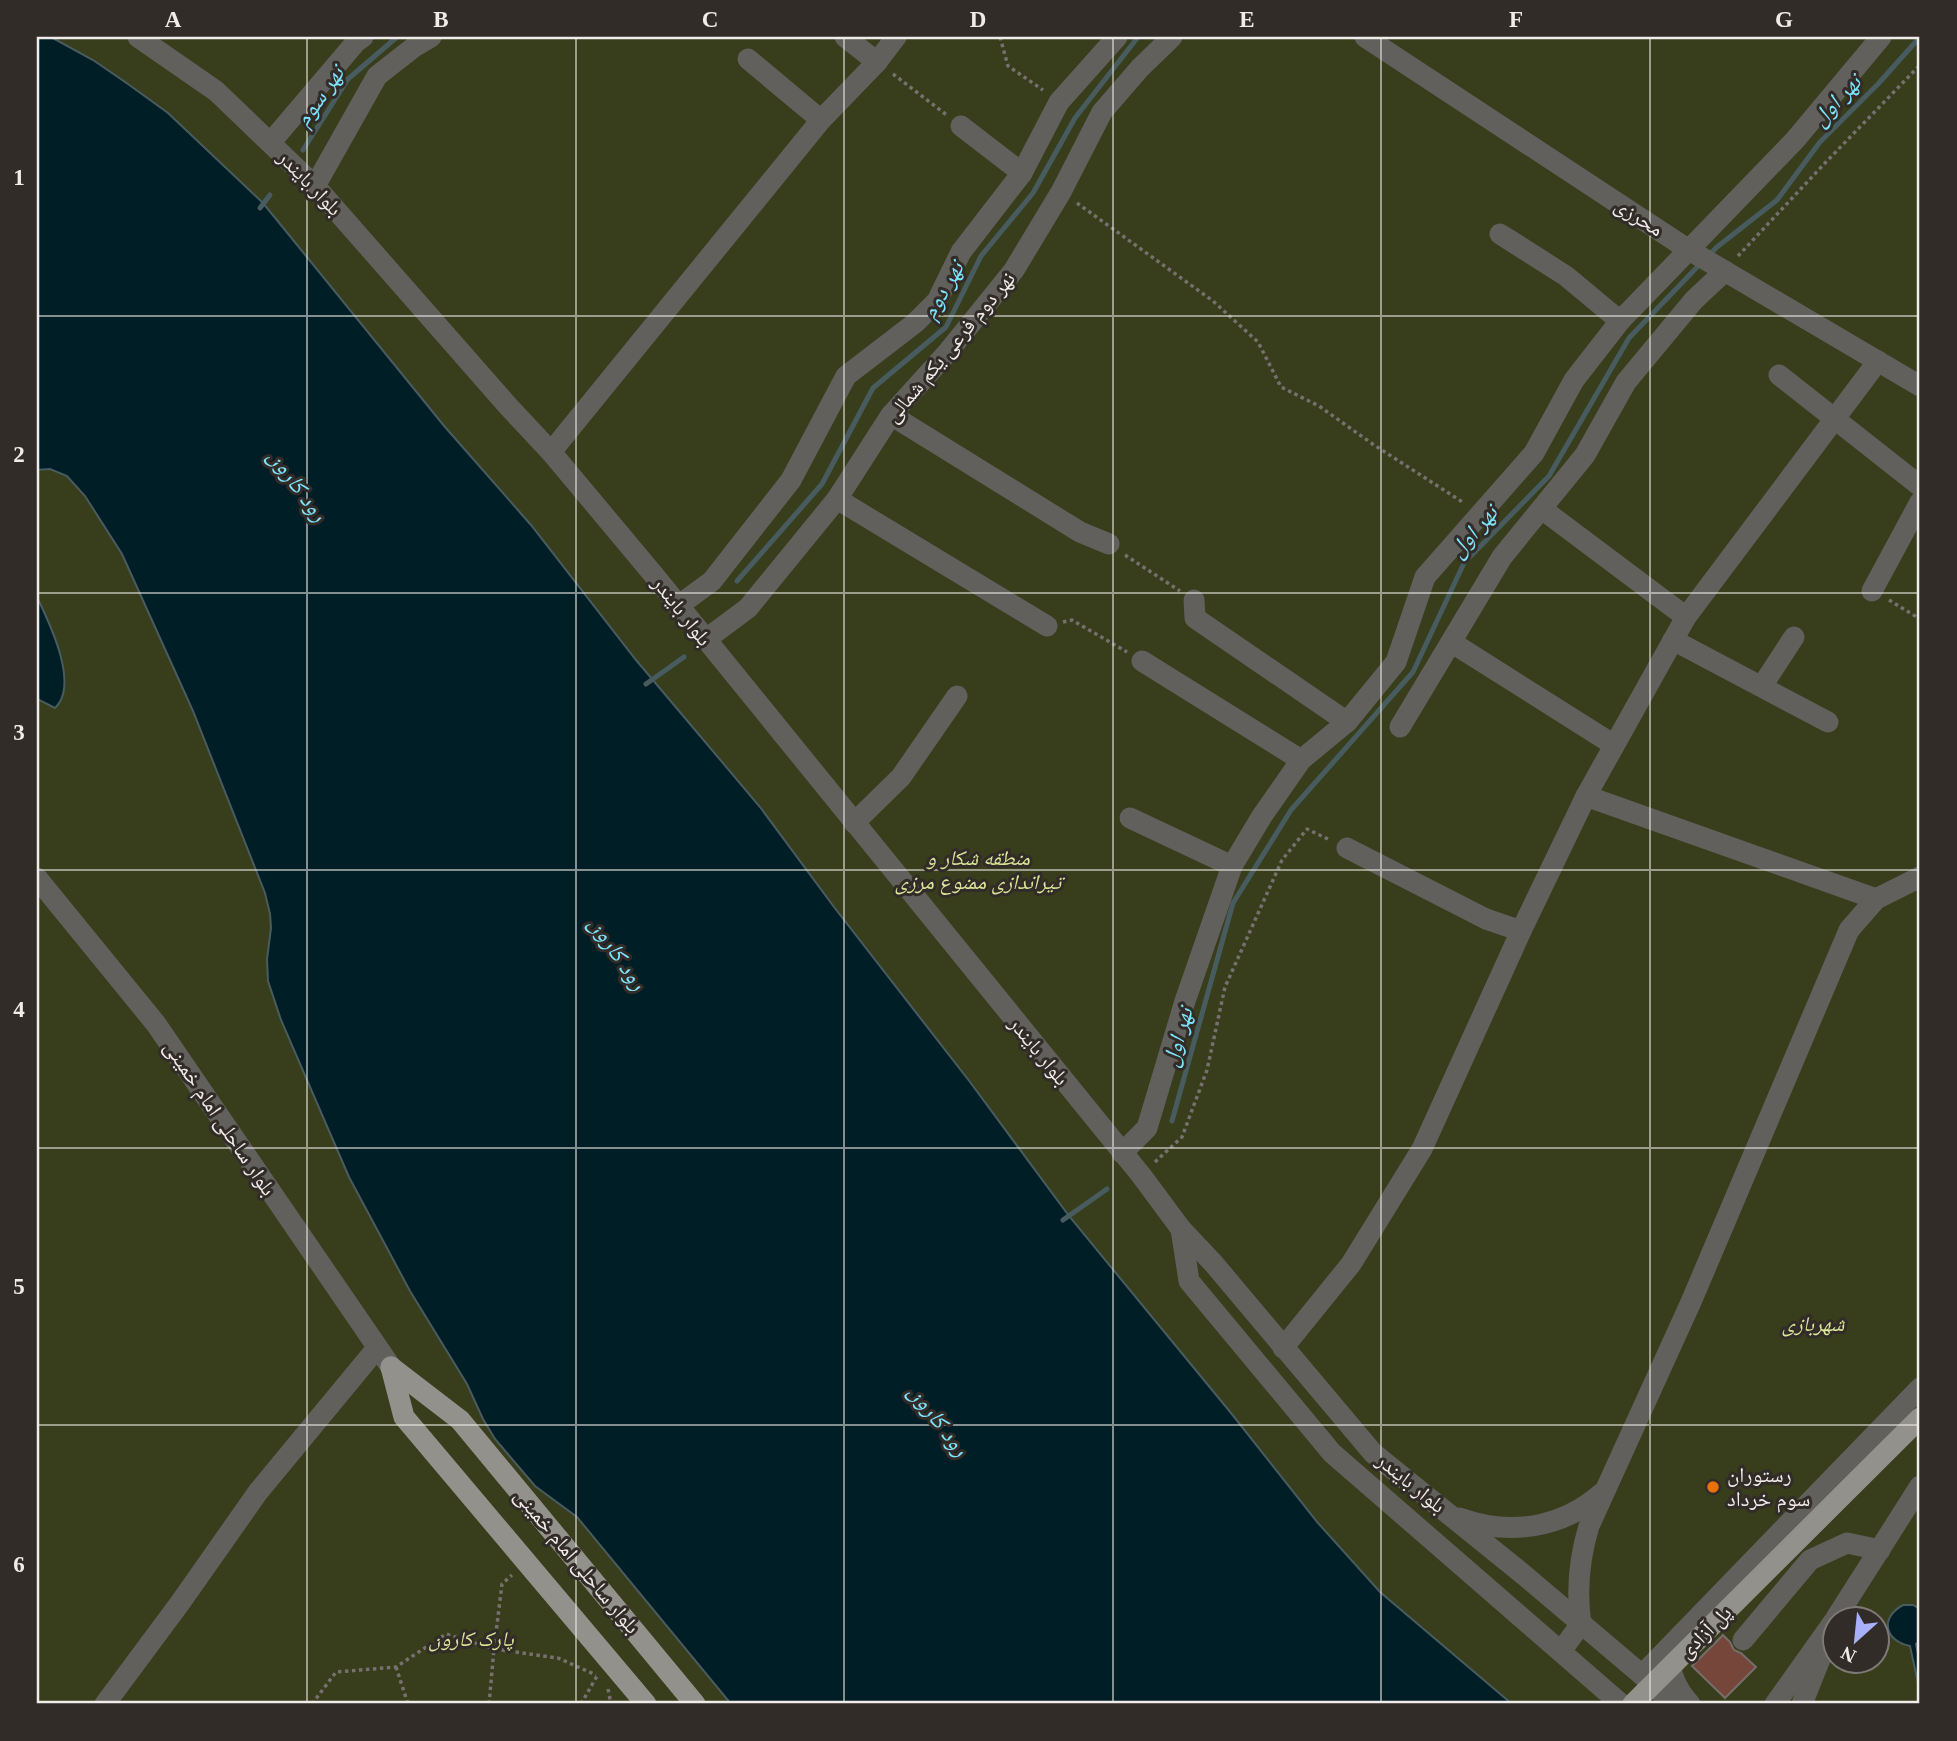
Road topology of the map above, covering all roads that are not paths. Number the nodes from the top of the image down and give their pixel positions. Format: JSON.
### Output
{"nodes":[{"id":1,"x":138,"y":37,"type":"edge"},
{"id":2,"x":363,"y":37,"type":"edge"},
{"id":3,"x":431,"y":37,"type":"edge"},
{"id":4,"x":845,"y":37,"type":"edge"},
{"id":5,"x":896,"y":37,"type":"edge"},
{"id":6,"x":1117,"y":37,"type":"edge"},
{"id":7,"x":1172,"y":37,"type":"edge"},
{"id":8,"x":1365,"y":37,"type":"edge"},
{"id":9,"x":1881,"y":37,"type":"edge"},
{"id":10,"x":748,"y":59,"type":"dead end"},
{"id":11,"x":877,"y":62,"type":"junction"},
{"id":12,"x":821,"y":120,"type":"junction"},
{"id":13,"x":961,"y":126,"type":"road end"},
{"id":14,"x":271,"y":142,"type":"junction"},
{"id":15,"x":1022,"y":173,"type":"junction"},
{"id":16,"x":314,"y":186,"type":"junction"},
{"id":17,"x":1500,"y":234,"type":"dead end"},
{"id":18,"x":1692,"y":252,"type":"junction"},
{"id":19,"x":1720,"y":268,"type":"junction"},
{"id":20,"x":1620,"y":321,"type":"junction"},
{"id":21,"x":1878,"y":361,"type":"junction"},
{"id":22,"x":1779,"y":375,"type":"dead end"},
{"id":23,"x":1920,"y":386,"type":"edge"},
{"id":24,"x":891,"y":415,"type":"junction"},
{"id":25,"x":1834,"y":418,"type":"junction"},
{"id":26,"x":551,"y":452,"type":"junction"},
{"id":27,"x":1920,"y":486,"type":"edge"},
{"id":28,"x":837,"y":499,"type":"junction"},
{"id":29,"x":1920,"y":502,"type":"edge"},
{"id":30,"x":1542,"y":509,"type":"junction"},
{"id":31,"x":1109,"y":544,"type":"road end"},
{"id":32,"x":1872,"y":591,"type":"road end"},
{"id":33,"x":1194,"y":600,"type":"road end"},
{"id":34,"x":678,"y":606,"type":"junction"},
{"id":35,"x":1686,"y":617,"type":"junction"},
{"id":36,"x":1047,"y":626,"type":"road end"},
{"id":37,"x":1794,"y":637,"type":"dead end"},
{"id":38,"x":705,"y":640,"type":"junction"},
{"id":39,"x":1673,"y":640,"type":"junction"},
{"id":40,"x":1451,"y":642,"type":"junction"},
{"id":41,"x":1142,"y":661,"type":"road end"},
{"id":42,"x":1762,"y":686,"type":"junction"},
{"id":43,"x":957,"y":696,"type":"dead end"},
{"id":44,"x":1347,"y":722,"type":"junction"},
{"id":45,"x":1828,"y":722,"type":"dead end"},
{"id":46,"x":1400,"y":727,"type":"dead end"},
{"id":47,"x":1614,"y":746,"type":"junction"},
{"id":48,"x":1301,"y":760,"type":"junction"},
{"id":49,"x":1586,"y":796,"type":"junction"},
{"id":50,"x":1130,"y":818,"type":"dead end"},
{"id":51,"x":854,"y":823,"type":"junction"},
{"id":52,"x":1347,"y":848,"type":"road end"},
{"id":53,"x":1232,"y":866,"type":"junction"},
{"id":54,"x":1920,"y":877,"type":"edge"},
{"id":55,"x":37,"y":878,"type":"edge"},
{"id":56,"x":1876,"y":899,"type":"junction"},
{"id":57,"x":1521,"y":931,"type":"junction"},
{"id":58,"x":1122,"y":1153,"type":"junction"},
{"id":59,"x":1181,"y":1229,"type":"junction"},
{"id":60,"x":377,"y":1348,"type":"junction"},
{"id":61,"x":1283,"y":1348,"type":"junction"},
{"id":62,"x":391,"y":1367,"type":"junction"},
{"id":63,"x":1920,"y":1388,"type":"edge"},
{"id":64,"x":1920,"y":1418,"type":"edge"},
{"id":65,"x":1920,"y":1486,"type":"edge"},
{"id":66,"x":1606,"y":1489,"type":"junction"},
{"id":67,"x":1443,"y":1510,"type":"junction"},
{"id":68,"x":1880,"y":1550,"type":"junction"},
{"id":69,"x":1846,"y":1604,"type":"edge"},
{"id":70,"x":1581,"y":1624,"type":"junction"},
{"id":71,"x":1743,"y":1640,"type":"dead end"},
{"id":72,"x":1820,"y":1642,"type":"edge"},
{"id":73,"x":1670,"y":1646,"type":"junction"},
{"id":74,"x":1561,"y":1651,"type":"junction"},
{"id":75,"x":1820,"y":1657,"type":"edge"},
{"id":76,"x":1642,"y":1675,"type":"junction"},
{"id":77,"x":105,"y":1704,"type":"edge"},
{"id":78,"x":646,"y":1704,"type":"edge"},
{"id":79,"x":695,"y":1704,"type":"edge"},
{"id":80,"x":1621,"y":1704,"type":"edge"},
{"id":81,"x":1633,"y":1704,"type":"edge"},
{"id":82,"x":1673,"y":1704,"type":"edge"},
{"id":83,"x":1690,"y":1704,"type":"edge"},
{"id":84,"x":1774,"y":1704,"type":"edge"},
{"id":85,"x":1802,"y":1704,"type":"edge"}],
"edges":[{"from":1,"to":14,"type":"street","name":"بلوار بایندر"},
{"from":2,"to":14,"type":"street"},
{"from":3,"to":16,"type":"street"},
{"from":4,"to":11,"type":"street"},
{"from":5,"to":11,"type":"street"},
{"from":6,"to":15,"type":"street"},
{"from":7,"to":24,"type":"street","name":"نهر دوم فرعی یکم شمالی"},
{"from":8,"to":18,"type":"street","name":"محرزی"},
{"from":9,"to":18,"type":"street"},
{"from":10,"to":12,"type":"street"},
{"from":11,"to":12,"type":"street"},
{"from":12,"to":26,"type":"street"},
{"from":13,"to":15,"type":"street"},
{"from":14,"to":16,"type":"street","name":"بلوار بایندر"},
{"from":15,"to":34,"type":"street"},
{"from":16,"to":26,"type":"street","name":"بلوار بایندر"},
{"from":17,"to":20,"type":"street"},
{"from":18,"to":19,"type":"street","name":"محرزی"},
{"from":18,"to":20,"type":"street"},
{"from":19,"to":21,"type":"street","name":"محرزی"},
{"from":19,"to":30,"type":"street"},
{"from":20,"to":44,"type":"street"},
{"from":21,"to":23,"type":"street","name":"محرزی"},
{"from":21,"to":25,"type":"street"},
{"from":22,"to":25,"type":"street"},
{"from":24,"to":28,"type":"street","name":"نهر دوم فرعی یکم شمالی"},
{"from":24,"to":31,"type":"street"},
{"from":25,"to":27,"type":"street"},
{"from":25,"to":35,"type":"street"},
{"from":26,"to":34,"type":"street","name":"بلوار بایندر"},
{"from":28,"to":36,"type":"street"},
{"from":28,"to":38,"type":"street","name":"نهر دوم فرعی یکم شمالی"},
{"from":29,"to":32,"type":"street"},
{"from":30,"to":35,"type":"street"},
{"from":30,"to":40,"type":"street"},
{"from":33,"to":44,"type":"street"},
{"from":34,"to":38,"type":"street","name":"بلوار بایندر"},
{"from":35,"to":39,"type":"street"},
{"from":37,"to":42,"type":"street"},
{"from":38,"to":51,"type":"street","name":"بلوار بایندر"},
{"from":39,"to":42,"type":"street"},
{"from":39,"to":47,"type":"street"},
{"from":40,"to":46,"type":"street"},
{"from":40,"to":47,"type":"street"},
{"from":41,"to":48,"type":"street"},
{"from":42,"to":45,"type":"street"},
{"from":43,"to":51,"type":"street"},
{"from":44,"to":48,"type":"street"},
{"from":47,"to":49,"type":"street"},
{"from":48,"to":53,"type":"street"},
{"from":49,"to":56,"type":"street"},
{"from":49,"to":57,"type":"street"},
{"from":50,"to":53,"type":"street"},
{"from":51,"to":58,"type":"street","name":"بلوار بایندر"},
{"from":52,"to":57,"type":"street"},
{"from":53,"to":58,"type":"street"},
{"from":54,"to":56,"type":"street"},
{"from":55,"to":60,"type":"street","name":"بلوار ساحلی امام خمینی"},
{"from":56,"to":66,"type":"street"},
{"from":57,"to":61,"type":"street"},
{"from":58,"to":59,"type":"street","name":"بلوار بایندر"},
{"from":59,"to":61,"type":"street","name":"بلوار بایندر"},
{"from":59,"to":74,"type":"street","name":"بلوار بایندر"},
{"from":60,"to":62,"type":"street","name":"بلوار ساحلی امام خمینی"},
{"from":60,"to":77,"type":"street"},
{"from":61,"to":67,"type":"street","name":"بلوار بایندر"},
{"from":62,"to":78,"type":"main road","name":"بلوار ساحلی امام خمینی"},
{"from":62,"to":79,"type":"main road","name":"بلوار ساحلی امام خمینی"},
{"from":63,"to":73,"type":"street"},
{"from":64,"to":81,"type":"main road","name":"پل آزادی"},
{"from":65,"to":68,"type":"street"},
{"from":66,"to":67,"type":"street"},
{"from":66,"to":70,"type":"street"},
{"from":67,"to":70,"type":"street","name":"بلوار بایندر"},
{"from":68,"to":69,"type":"street"},
{"from":68,"to":71,"type":"street"},
{"from":70,"to":74,"type":"street"},
{"from":70,"to":76,"type":"street","name":"بلوار بایندر"},
{"from":72,"to":84,"type":"street"},
{"from":73,"to":76,"type":"street"},
{"from":73,"to":83,"type":"street"},
{"from":74,"to":80,"type":"street","name":"بلوار بایندر"},
{"from":75,"to":85,"type":"street"},
{"from":76,"to":82,"type":"street","name":"بلوار بایندر"}]}
